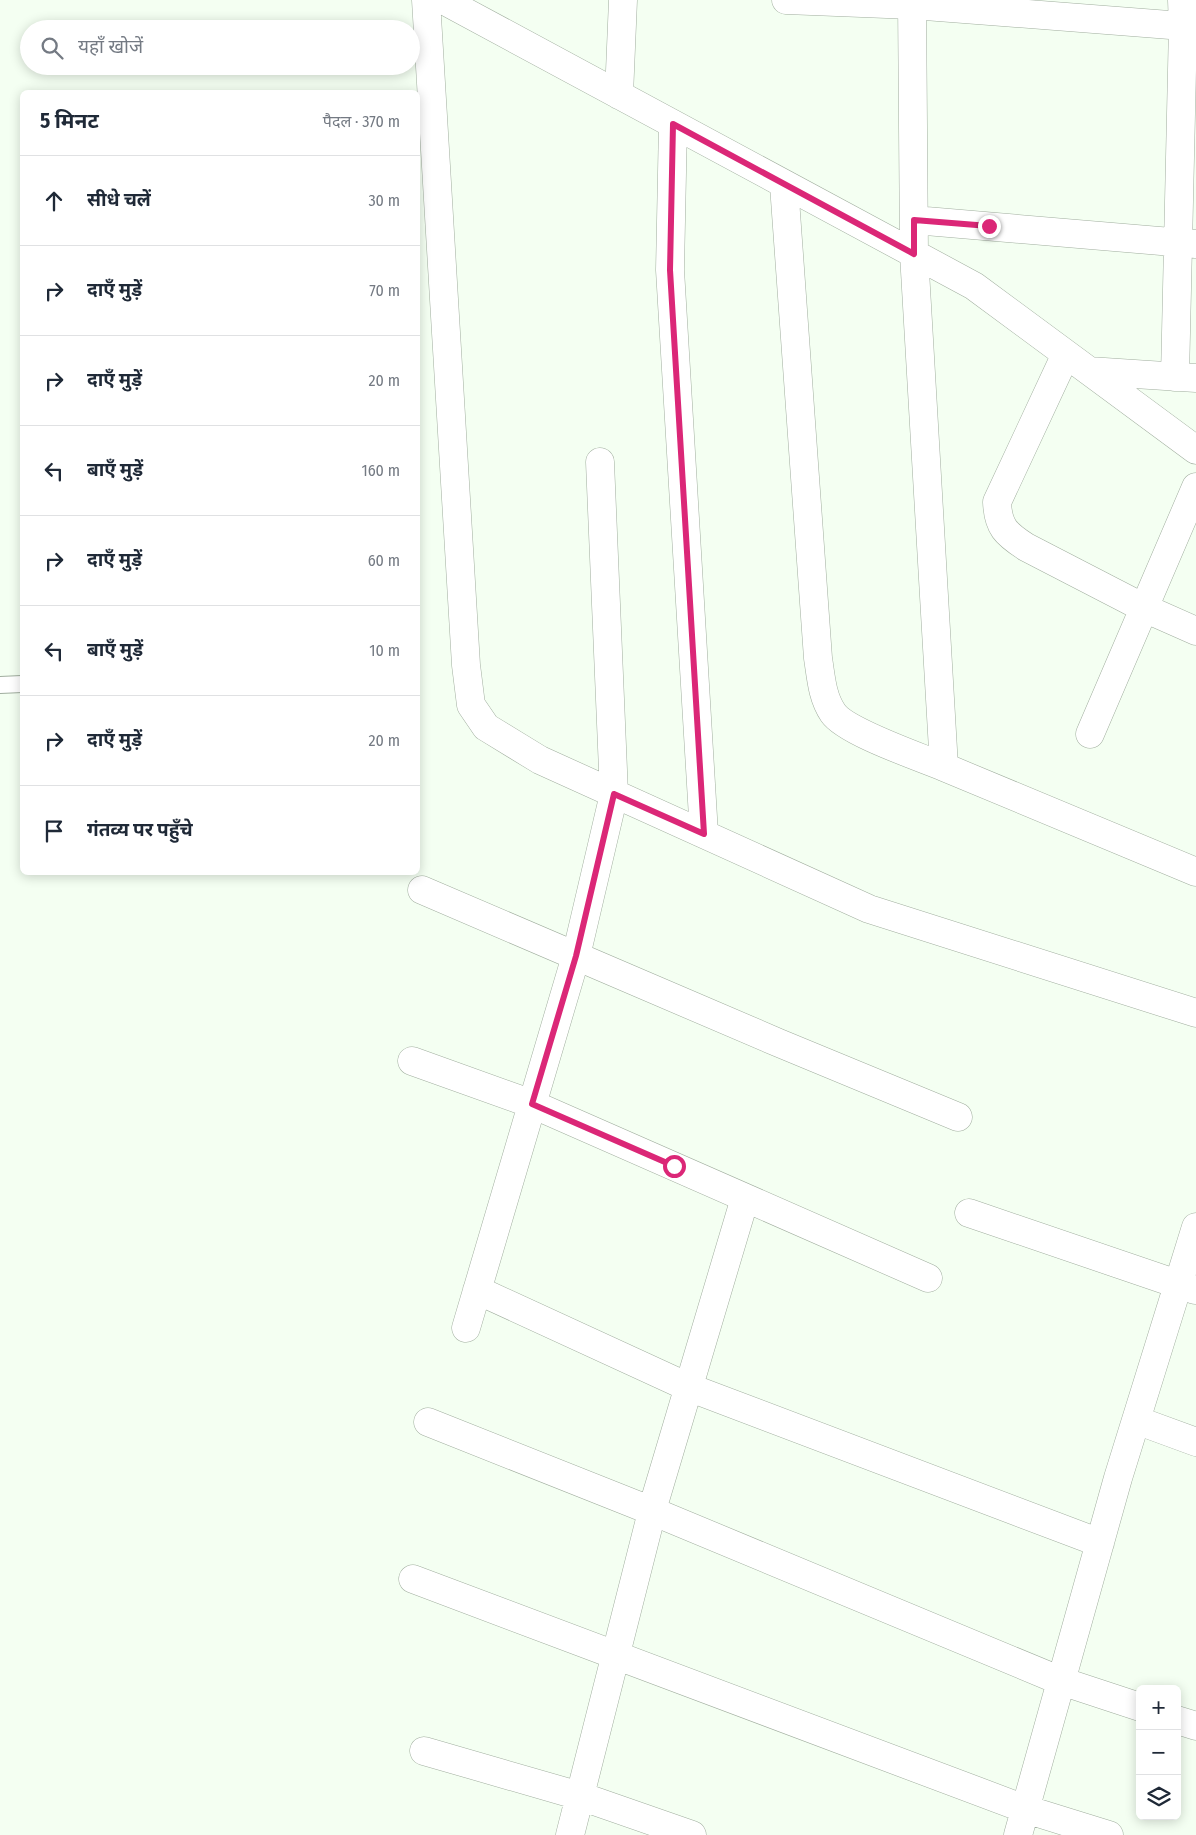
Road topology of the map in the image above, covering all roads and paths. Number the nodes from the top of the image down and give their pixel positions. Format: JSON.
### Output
{"nodes":[{"id":1,"x":426,"y":0,"type":"edge"},
{"id":2,"x":443,"y":0,"type":"edge"},
{"id":3,"x":623,"y":0,"type":"edge"},
{"id":4,"x":786,"y":0,"type":"edge"},
{"id":5,"x":912,"y":2,"type":"edge"},
{"id":6,"x":1187,"y":18,"type":"edge"},
{"id":7,"x":619,"y":95,"type":"junction"},
{"id":8,"x":673,"y":124,"type":"junction"},
{"id":9,"x":784,"y":185,"type":"junction"},
{"id":10,"x":914,"y":220,"type":"junction"},
{"id":11,"x":1187,"y":243,"type":"edge"},
{"id":12,"x":914,"y":254,"type":"junction"},
{"id":13,"x":1066,"y":354,"type":"junction"},
{"id":14,"x":1089,"y":371,"type":"junction"},
{"id":15,"x":1186,"y":377,"type":"edge"},
{"id":16,"x":1196,"y":450,"type":"edge"},
{"id":17,"x":600,"y":462,"type":"dead end"},
{"id":18,"x":1196,"y":487,"type":"edge"},
{"id":19,"x":1144,"y":608,"type":"junction"},
{"id":20,"x":1196,"y":631,"type":"edge"},
{"id":21,"x":20,"y":684,"type":"edge"},
{"id":22,"x":0,"y":685,"type":"edge"},
{"id":23,"x":1090,"y":734,"type":"dead end"},
{"id":24,"x":944,"y":766,"type":"junction"},
{"id":25,"x":614,"y":794,"type":"junction"},
{"id":26,"x":704,"y":834,"type":"junction"},
{"id":27,"x":1196,"y":872,"type":"edge"},
{"id":28,"x":422,"y":890,"type":"dead end"},
{"id":29,"x":576,"y":956,"type":"junction"},
{"id":30,"x":1196,"y":1013,"type":"edge"},
{"id":31,"x":412,"y":1061,"type":"dead end"},
{"id":32,"x":532,"y":1104,"type":"junction"},
{"id":33,"x":958,"y":1116,"type":"dead end"},
{"id":34,"x":745,"y":1198,"type":"junction"},
{"id":35,"x":969,"y":1213,"type":"dead end"},
{"id":36,"x":1196,"y":1226,"type":"edge"},
{"id":37,"x":928,"y":1278,"type":"dead end"},
{"id":38,"x":1187,"y":1287,"type":"edge"},
{"id":39,"x":477,"y":1290,"type":"junction"},
{"id":40,"x":466,"y":1328,"type":"dead end"},
{"id":41,"x":688,"y":1388,"type":"junction"},
{"id":42,"x":1136,"y":1420,"type":"junction"},
{"id":43,"x":428,"y":1422,"type":"dead end"},
{"id":44,"x":1196,"y":1442,"type":"edge"},
{"id":45,"x":652,"y":1511,"type":"junction"},
{"id":46,"x":1100,"y":1544,"type":"junction"},
{"id":47,"x":414,"y":1579,"type":"dead end"},
{"id":48,"x":615,"y":1656,"type":"junction"},
{"id":49,"x":1061,"y":1681,"type":"junction"},
{"id":50,"x":1136,"y":1706,"type":"edge"},
{"id":51,"x":1181,"y":1721,"type":"edge"},
{"id":52,"x":1196,"y":1726,"type":"edge"},
{"id":53,"x":424,"y":1751,"type":"dead end"},
{"id":54,"x":580,"y":1796,"type":"junction"},
{"id":55,"x":1025,"y":1809,"type":"junction"},
{"id":56,"x":570,"y":1835,"type":"edge"},
{"id":57,"x":692,"y":1835,"type":"edge"},
{"id":58,"x":1018,"y":1835,"type":"edge"},
{"id":59,"x":1109,"y":1835,"type":"edge"}],
"edges":[{"from":1,"to":25,"type":"street"},
{"from":2,"to":7,"type":"street"},
{"from":3,"to":7,"type":"street"},
{"from":4,"to":5,"type":"street"},
{"from":5,"to":6,"type":"street"},
{"from":5,"to":10,"type":"street"},
{"from":6,"to":11,"type":"street"},
{"from":7,"to":8,"type":"street"},
{"from":8,"to":9,"type":"street"},
{"from":8,"to":26,"type":"street"},
{"from":9,"to":12,"type":"street"},
{"from":9,"to":24,"type":"street"},
{"from":10,"to":11,"type":"street"},
{"from":10,"to":12,"type":"street"},
{"from":11,"to":15,"type":"street"},
{"from":12,"to":13,"type":"street"},
{"from":12,"to":24,"type":"street"},
{"from":13,"to":14,"type":"street"},
{"from":13,"to":19,"type":"street"},
{"from":14,"to":15,"type":"street"},
{"from":14,"to":16,"type":"street"},
{"from":17,"to":25,"type":"street"},
{"from":18,"to":19,"type":"street"},
{"from":19,"to":20,"type":"street"},
{"from":19,"to":23,"type":"street"},
{"from":21,"to":22,"type":"lane"},
{"from":24,"to":27,"type":"street"},
{"from":25,"to":26,"type":"street"},
{"from":25,"to":29,"type":"street"},
{"from":26,"to":30,"type":"street"},
{"from":28,"to":29,"type":"street"},
{"from":29,"to":32,"type":"street"},
{"from":29,"to":33,"type":"street"},
{"from":31,"to":32,"type":"street"},
{"from":32,"to":34,"type":"street"},
{"from":32,"to":39,"type":"street"},
{"from":34,"to":37,"type":"street"},
{"from":34,"to":41,"type":"street"},
{"from":35,"to":38,"type":"street"},
{"from":36,"to":38,"type":"street"},
{"from":38,"to":42,"type":"street"},
{"from":39,"to":40,"type":"street"},
{"from":39,"to":41,"type":"street"},
{"from":41,"to":45,"type":"street"},
{"from":41,"to":46,"type":"street"},
{"from":42,"to":44,"type":"street"},
{"from":42,"to":46,"type":"street"},
{"from":43,"to":45,"type":"street"},
{"from":45,"to":48,"type":"street"},
{"from":45,"to":49,"type":"street"},
{"from":46,"to":49,"type":"street"},
{"from":47,"to":48,"type":"street"},
{"from":48,"to":54,"type":"street"},
{"from":48,"to":55,"type":"street"},
{"from":49,"to":50,"type":"street"},
{"from":49,"to":55,"type":"street"},
{"from":51,"to":52,"type":"street"},
{"from":53,"to":54,"type":"street"},
{"from":54,"to":56,"type":"street"},
{"from":54,"to":57,"type":"street"},
{"from":55,"to":58,"type":"street"},
{"from":55,"to":59,"type":"street"}]}
